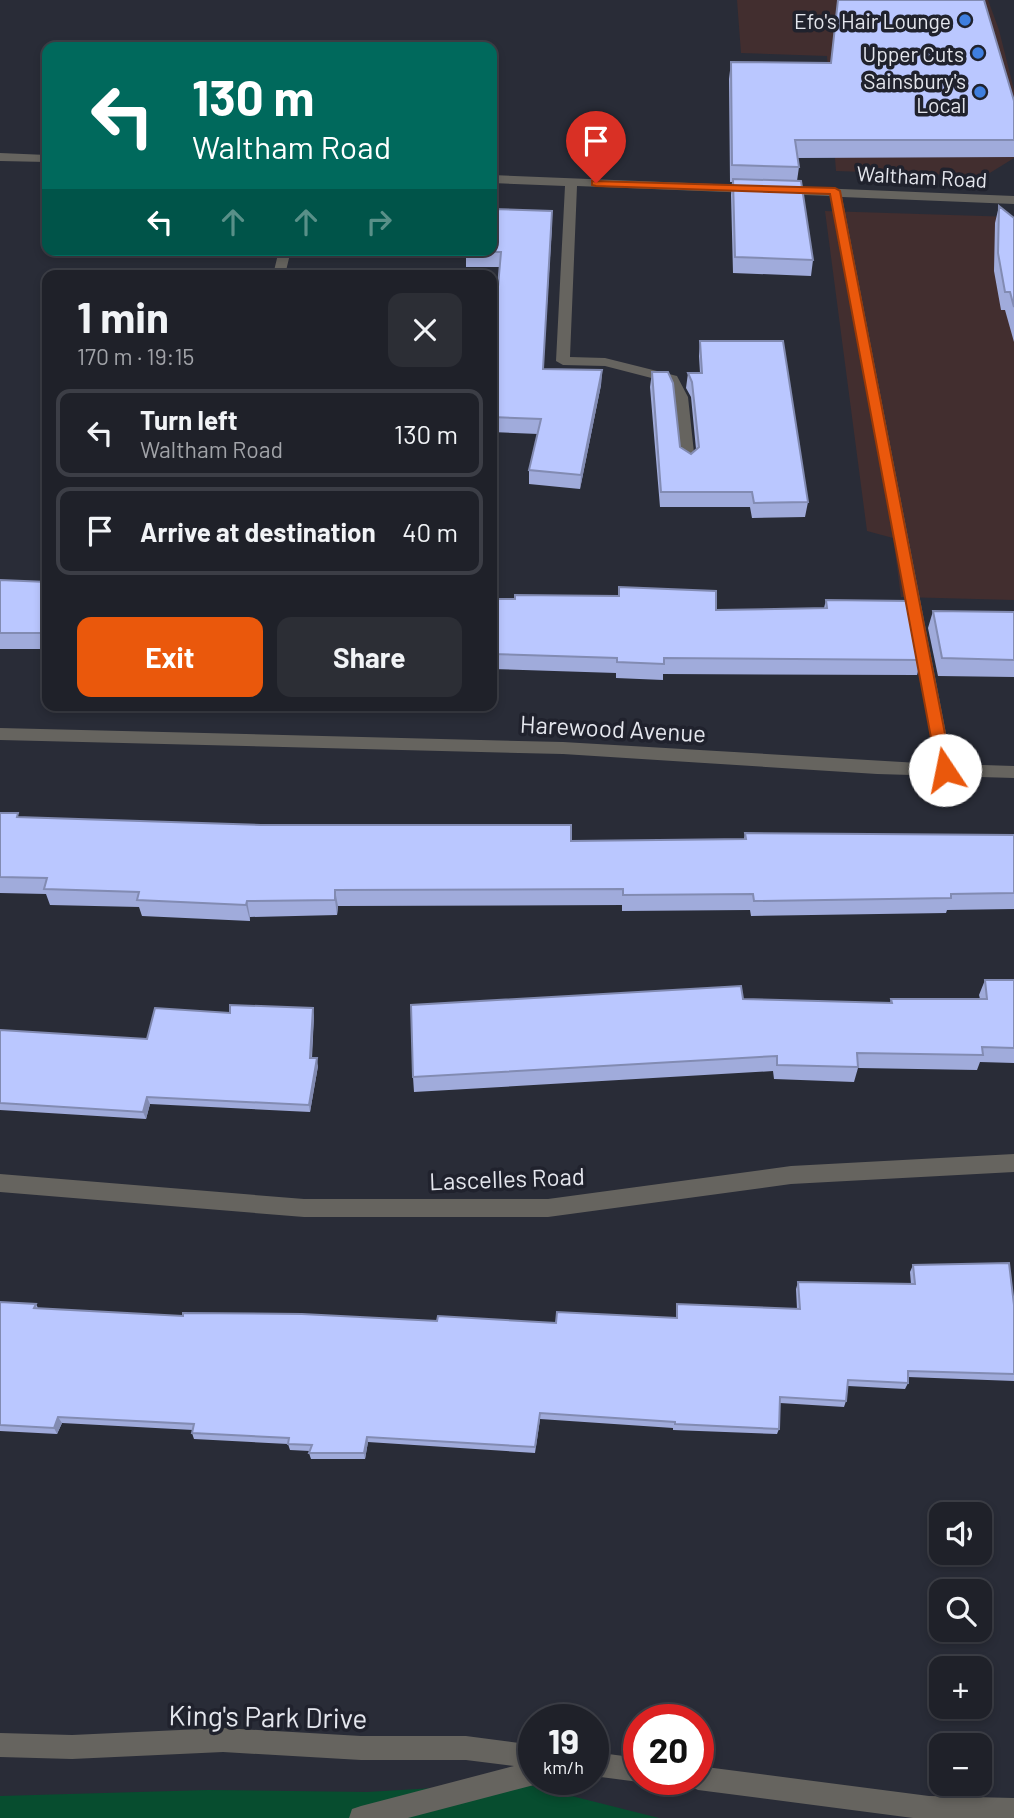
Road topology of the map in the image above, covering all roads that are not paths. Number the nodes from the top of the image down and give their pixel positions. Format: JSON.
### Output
{"nodes":[{"id":1,"x":0,"y":157,"type":"edge"},
{"id":2,"x":42,"y":159,"type":"edge"},
{"id":3,"x":497,"y":179,"type":"edge"},
{"id":4,"x":571,"y":182,"type":"junction"},
{"id":5,"x":835,"y":191,"type":"junction"},
{"id":6,"x":1014,"y":200,"type":"edge"},
{"id":7,"x":688,"y":462,"type":"edge"},
{"id":8,"x":0,"y":734,"type":"edge"},
{"id":9,"x":945,"y":770,"type":"junction"},
{"id":10,"x":1014,"y":772,"type":"edge"},
{"id":11,"x":1014,"y":1163,"type":"edge"},
{"id":12,"x":0,"y":1183,"type":"edge"},
{"id":13,"x":0,"y":1745,"type":"edge"},
{"id":14,"x":518,"y":1755,"type":"edge"},
{"id":15,"x":518,"y":1777,"type":"edge"},
{"id":16,"x":714,"y":1779,"type":"edge"},
{"id":17,"x":1014,"y":1810,"type":"edge"},
{"id":18,"x":361,"y":1818,"type":"edge"}],
"edges":[{"from":1,"to":2,"type":"street"},
{"from":3,"to":4,"type":"street","name":"Waltham Road"},
{"from":4,"to":5,"type":"street","name":"Waltham Road"},
{"from":4,"to":7,"type":"street"},
{"from":5,"to":6,"type":"street","name":"Waltham Road"},
{"from":5,"to":9,"type":"street"},
{"from":8,"to":9,"type":"street","name":"Harewood Avenue"},
{"from":9,"to":10,"type":"street","name":"Harewood Avenue"},
{"from":11,"to":12,"type":"street","name":"Lascelles Road"},
{"from":13,"to":14,"type":"street","name":"King's Park Drive"},
{"from":15,"to":18,"type":"street"},
{"from":16,"to":17,"type":"street"}]}
